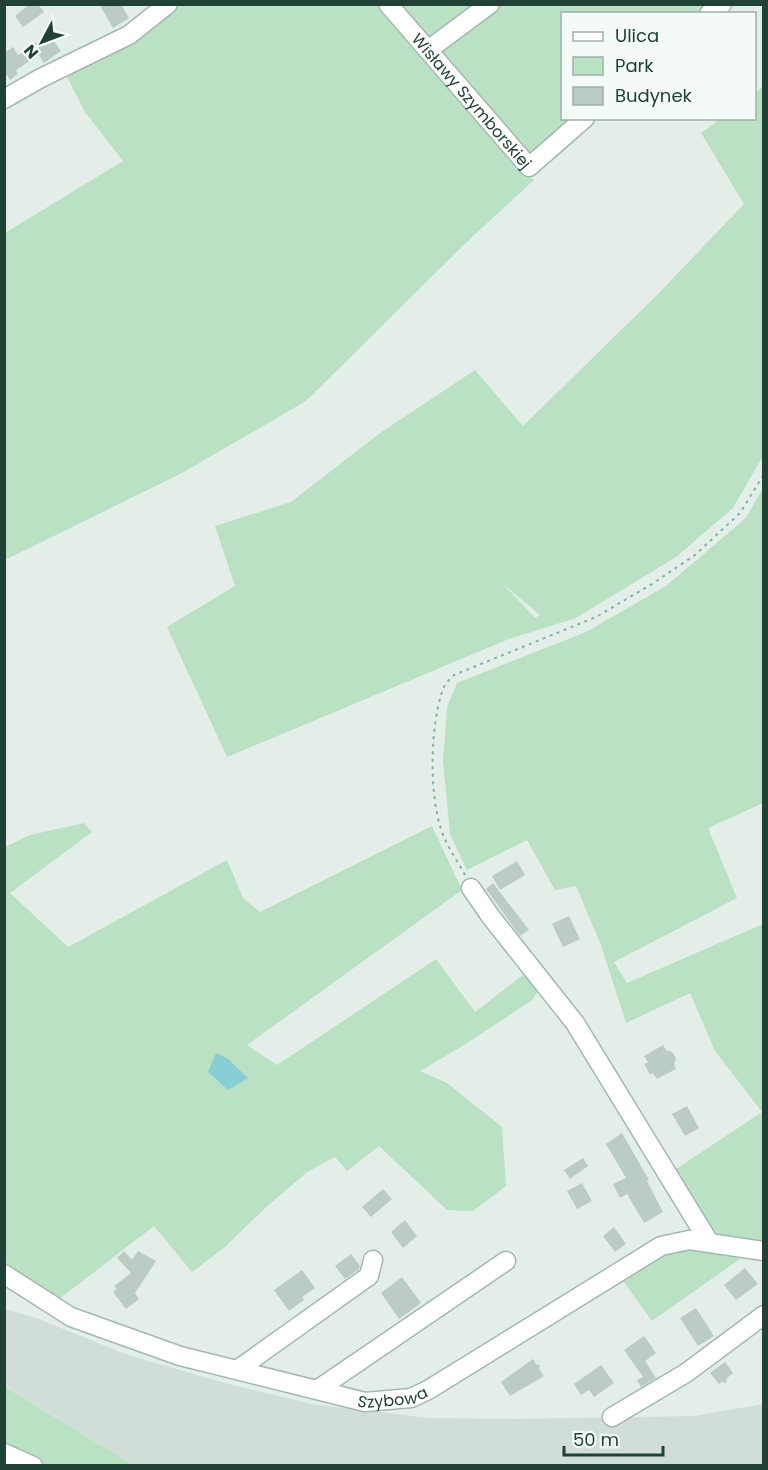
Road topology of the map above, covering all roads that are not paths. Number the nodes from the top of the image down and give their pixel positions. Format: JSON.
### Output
{"nodes":[{"id":1,"x":168,"y":4,"type":"edge"},
{"id":2,"x":388,"y":4,"type":"edge"},
{"id":3,"x":490,"y":4,"type":"edge"},
{"id":4,"x":428,"y":50,"type":"junction"},
{"id":5,"x":4,"y":99,"type":"edge"},
{"id":6,"x":583,"y":120,"type":"edge"},
{"id":7,"x":471,"y":888,"type":"road end"},
{"id":8,"x":709,"y":1242,"type":"junction"},
{"id":9,"x":764,"y":1251,"type":"edge"},
{"id":10,"x":373,"y":1260,"type":"dead end"},
{"id":11,"x":506,"y":1261,"type":"dead end"},
{"id":12,"x":4,"y":1274,"type":"edge"},
{"id":13,"x":764,"y":1315,"type":"edge"},
{"id":14,"x":237,"y":1370,"type":"junction"},
{"id":15,"x":317,"y":1390,"type":"junction"},
{"id":16,"x":612,"y":1417,"type":"dead end"},
{"id":17,"x":4,"y":1453,"type":"edge"},
{"id":18,"x":33,"y":1466,"type":"edge"}],
"edges":[{"from":1,"to":5,"type":"street"},
{"from":2,"to":4,"type":"street","name":"Wisławy Szymborskiej"},
{"from":3,"to":4,"type":"street"},
{"from":4,"to":6,"type":"street","name":"Wisławy Szymborskiej"},
{"from":7,"to":8,"type":"street"},
{"from":8,"to":9,"type":"street","name":"Szybowa"},
{"from":8,"to":15,"type":"street","name":"Szybowa"},
{"from":10,"to":14,"type":"street"},
{"from":11,"to":15,"type":"street"},
{"from":12,"to":14,"type":"street","name":"Szybowa"},
{"from":13,"to":16,"type":"street"},
{"from":14,"to":15,"type":"street","name":"Szybowa"},
{"from":17,"to":18,"type":"street"}]}
